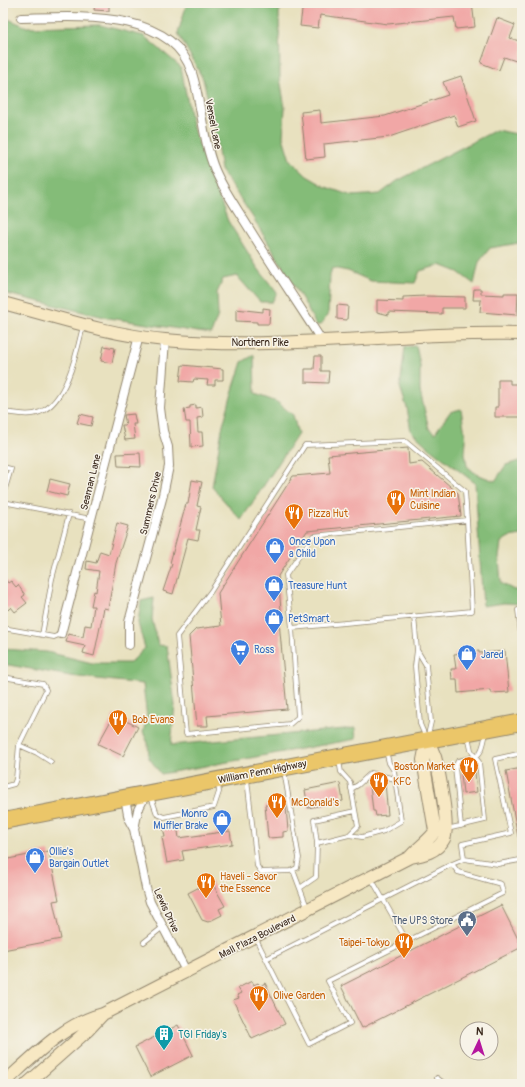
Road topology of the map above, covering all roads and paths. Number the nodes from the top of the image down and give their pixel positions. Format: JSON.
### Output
{"nodes":[{"id":1,"x":21,"y":18,"type":"dead end"},
{"id":2,"x":3,"y":303,"type":"edge"},
{"id":3,"x":83,"y":324,"type":"junction"},
{"id":4,"x":522,"y":334,"type":"edge"},
{"id":5,"x":139,"y":336,"type":"junction"},
{"id":6,"x":165,"y":340,"type":"junction"},
{"id":7,"x":322,"y":341,"type":"junction"},
{"id":8,"x":3,"y":412,"type":"edge"},
{"id":9,"x":3,"y":467,"type":"edge"},
{"id":10,"x":3,"y":488,"type":"edge"},
{"id":11,"x":3,"y":502,"type":"edge"},
{"id":12,"x":69,"y":514,"type":"junction"},
{"id":13,"x":91,"y":519,"type":"junction"},
{"id":14,"x":467,"y":520,"type":"junction"},
{"id":15,"x":518,"y":610,"type":"dead end"},
{"id":16,"x":414,"y":616,"type":"junction"},
{"id":17,"x":3,"y":628,"type":"edge"},
{"id":18,"x":292,"y":628,"type":"junction"},
{"id":19,"x":61,"y":634,"type":"joint"},
{"id":20,"x":42,"y":635,"type":"junction"},
{"id":21,"x":522,"y":643,"type":"edge"},
{"id":22,"x":129,"y":645,"type":"dead end"},
{"id":23,"x":417,"y":650,"type":"junction"},
{"id":24,"x":3,"y":677,"type":"edge"},
{"id":25,"x":522,"y":722,"type":"edge"},
{"id":26,"x":487,"y":728,"type":"junction"},
{"id":27,"x":467,"y":732,"type":"junction"},
{"id":28,"x":427,"y":740,"type":"junction"},
{"id":29,"x":19,"y":746,"type":"junction"},
{"id":30,"x":386,"y":748,"type":"junction"},
{"id":31,"x":522,"y":753,"type":"edge"},
{"id":32,"x":338,"y":757,"type":"junction"},
{"id":33,"x":475,"y":757,"type":"junction"},
{"id":34,"x":51,"y":762,"type":"dead end"},
{"id":35,"x":283,"y":767,"type":"junction"},
{"id":36,"x":246,"y":774,"type":"junction"},
{"id":37,"x":395,"y":779,"type":"junction"},
{"id":38,"x":217,"y":780,"type":"junction"},
{"id":39,"x":3,"y":787,"type":"edge"},
{"id":40,"x":351,"y":789,"type":"junction"},
{"id":41,"x":148,"y":793,"type":"junction"},
{"id":42,"x":125,"y":798,"type":"junction"},
{"id":43,"x":355,"y":811,"type":"junction"},
{"id":44,"x":3,"y":821,"type":"edge"},
{"id":45,"x":461,"y":826,"type":"junction"},
{"id":46,"x":447,"y":829,"type":"junction"},
{"id":47,"x":134,"y":830,"type":"junction"},
{"id":48,"x":434,"y":834,"type":"junction"},
{"id":49,"x":349,"y":835,"type":"junction"},
{"id":50,"x":317,"y":843,"type":"junction"},
{"id":51,"x":410,"y":857,"type":"junction"},
{"id":52,"x":464,"y":859,"type":"junction"},
{"id":53,"x":522,"y":863,"type":"edge"},
{"id":54,"x":452,"y":864,"type":"junction"},
{"id":55,"x":295,"y":869,"type":"junction"},
{"id":56,"x":371,"y":878,"type":"junction"},
{"id":57,"x":300,"y":888,"type":"junction"},
{"id":58,"x":384,"y":899,"type":"junction"},
{"id":59,"x":308,"y":910,"type":"junction"},
{"id":60,"x":163,"y":927,"type":"junction"},
{"id":61,"x":255,"y":937,"type":"junction"},
{"id":62,"x":144,"y":942,"type":"dead end"},
{"id":63,"x":408,"y":942,"type":"junction"},
{"id":64,"x":266,"y":959,"type":"junction"},
{"id":65,"x":186,"y":972,"type":"junction"},
{"id":66,"x":103,"y":1014,"type":"junction"},
{"id":67,"x":437,"y":1078,"type":"dead end"},
{"id":68,"x":3,"y":1084,"type":"edge"},
{"id":69,"x":27,"y":1084,"type":"edge"},
{"id":70,"x":445,"y":1084,"type":"edge"}],
"edges":[{"from":1,"to":7,"type":"street","name":"Vensel Lane"},
{"from":2,"to":3,"type":"main road","name":"Northern Pike"},
{"from":3,"to":5,"type":"main road","name":"Northern Pike"},
{"from":3,"to":8,"type":"lane"},
{"from":4,"to":7,"type":"main road","name":"Northern Pike"},
{"from":5,"to":6,"type":"main road","name":"Northern Pike"},
{"from":5,"to":13,"type":"street","name":"Seaman Lane"},
{"from":6,"to":7,"type":"main road","name":"Northern Pike"},
{"from":6,"to":22,"type":"street","name":"Summers Drive"},
{"from":9,"to":10,"type":"lane"},
{"from":11,"to":12,"type":"lane"},
{"from":12,"to":13,"type":"lane"},
{"from":12,"to":20,"type":"lane"},
{"from":13,"to":19,"type":"street","name":"Seaman Lane"},
{"from":14,"to":16,"type":"lane"},
{"from":14,"to":18,"type":"lane"},
{"from":14,"to":18,"type":"lane"},
{"from":15,"to":21,"type":"lane"},
{"from":16,"to":18,"type":"lane"},
{"from":16,"to":23,"type":"lane"},
{"from":17,"to":20,"type":"lane"},
{"from":19,"to":20,"type":"lane"},
{"from":23,"to":28,"type":"lane"},
{"from":23,"to":28,"type":"lane"},
{"from":24,"to":29,"type":"lane"},
{"from":25,"to":26,"type":"highway","name":"William Penn Highway"},
{"from":26,"to":27,"type":"highway","name":"William Penn Highway"},
{"from":26,"to":33,"type":"lane"},
{"from":27,"to":28,"type":"highway","name":"William Penn Highway"},
{"from":27,"to":33,"type":"lane"},
{"from":28,"to":30,"type":"highway","name":"William Penn Highway"},
{"from":28,"to":46,"type":"main road"},
{"from":28,"to":48,"type":"main road"},
{"from":29,"to":34,"type":"lane"},
{"from":29,"to":39,"type":"lane"},
{"from":30,"to":32,"type":"highway","name":"William Penn Highway"},
{"from":30,"to":37,"type":"lane"},
{"from":31,"to":52,"type":"lane"},
{"from":32,"to":35,"type":"highway","name":"William Penn Highway"},
{"from":32,"to":40,"type":"lane"},
{"from":33,"to":45,"type":"lane"},
{"from":33,"to":45,"type":"lane"},
{"from":35,"to":36,"type":"highway","name":"William Penn Highway"},
{"from":35,"to":55,"type":"lane"},
{"from":36,"to":38,"type":"highway","name":"William Penn Highway"},
{"from":36,"to":55,"type":"lane"},
{"from":37,"to":40,"type":"lane"},
{"from":37,"to":49,"type":"lane"},
{"from":38,"to":41,"type":"highway","name":"William Penn Highway"},
{"from":38,"to":41,"type":"lane"},
{"from":40,"to":43,"type":"lane"},
{"from":41,"to":42,"type":"highway","name":"William Penn Highway"},
{"from":41,"to":47,"type":"street","name":"Lewis Drive"},
{"from":42,"to":44,"type":"highway","name":"William Penn Highway"},
{"from":42,"to":47,"type":"street","name":"Lewis Drive"},
{"from":43,"to":49,"type":"lane"},
{"from":43,"to":50,"type":"lane"},
{"from":45,"to":46,"type":"lane"},
{"from":46,"to":48,"type":"lane"},
{"from":46,"to":51,"type":"main road","name":"Mall Plaza Boulevard"},
{"from":47,"to":60,"type":"street","name":"Lewis Drive"},
{"from":48,"to":51,"type":"main road","name":"Mall Plaza Boulevard"},
{"from":49,"to":50,"type":"lane"},
{"from":50,"to":57,"type":"lane"},
{"from":51,"to":56,"type":"main road","name":"Mall Plaza Boulevard"},
{"from":52,"to":53,"type":"lane"},
{"from":52,"to":54,"type":"lane"},
{"from":54,"to":58,"type":"lane"},
{"from":54,"to":63,"type":"lane"},
{"from":55,"to":57,"type":"lane"},
{"from":56,"to":58,"type":"lane"},
{"from":56,"to":59,"type":"main road","name":"Mall Plaza Boulevard"},
{"from":57,"to":59,"type":"lane"},
{"from":58,"to":63,"type":"lane"},
{"from":58,"to":64,"type":"lane"},
{"from":59,"to":61,"type":"main road","name":"Mall Plaza Boulevard"},
{"from":60,"to":62,"type":"lane"},
{"from":60,"to":65,"type":"street","name":"Lewis Drive"},
{"from":61,"to":64,"type":"lane"},
{"from":61,"to":65,"type":"main road","name":"Mall Plaza Boulevard"},
{"from":63,"to":64,"type":"lane"},
{"from":65,"to":66,"type":"main road","name":"Mall Plaza Boulevard"},
{"from":66,"to":68,"type":"main road","name":"Mall Plaza Boulevard"},
{"from":66,"to":69,"type":"main road","name":"Mall Plaza Boulevard"},
{"from":67,"to":70,"type":"lane"}]}
